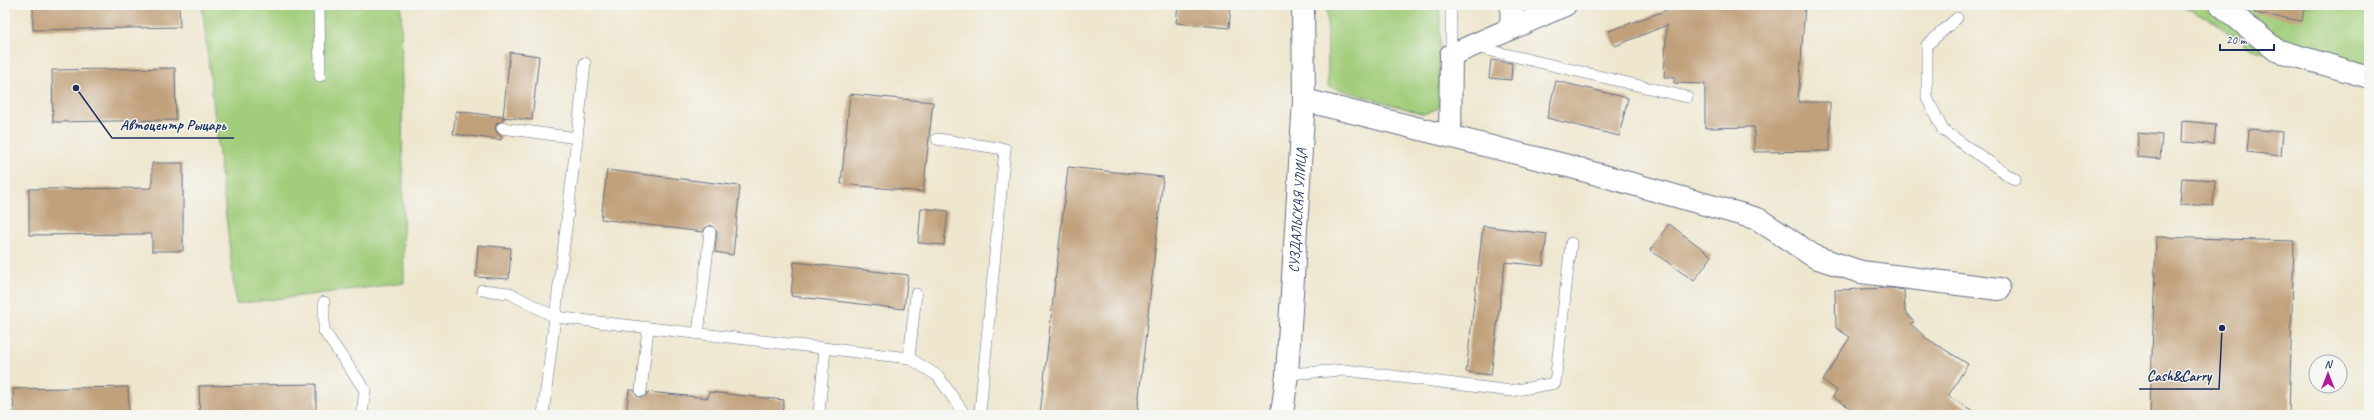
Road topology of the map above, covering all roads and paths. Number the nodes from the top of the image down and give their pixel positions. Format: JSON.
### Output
{"nodes":[{"id":1,"x":319,"y":5,"type":"edge"},
{"id":2,"x":1303,"y":5,"type":"edge"},
{"id":3,"x":1451,"y":5,"type":"edge"},
{"id":4,"x":1512,"y":5,"type":"edge"},
{"id":5,"x":1565,"y":5,"type":"edge"},
{"id":6,"x":2220,"y":5,"type":"edge"},
{"id":7,"x":1957,"y":18,"type":"dead end"},
{"id":8,"x":1511,"y":28,"type":"junction"},
{"id":9,"x":1471,"y":46,"type":"junction"},
{"id":10,"x":1451,"y":55,"type":"junction"},
{"id":11,"x":585,"y":63,"type":"dead end"},
{"id":12,"x":320,"y":76,"type":"dead end"},
{"id":13,"x":2369,"y":77,"type":"edge"},
{"id":14,"x":1687,"y":97,"type":"dead end"},
{"id":15,"x":1304,"y":100,"type":"junction"},
{"id":16,"x":502,"y":128,"type":"dead end"},
{"id":17,"x":1450,"y":136,"type":"junction"},
{"id":18,"x":577,"y":138,"type":"junction"},
{"id":19,"x":937,"y":139,"type":"dead end"},
{"id":20,"x":2015,"y":180,"type":"dead end"},
{"id":21,"x":710,"y":232,"type":"dead end"},
{"id":22,"x":1571,"y":243,"type":"dead end"},
{"id":23,"x":1999,"y":289,"type":"dead end"},
{"id":24,"x":482,"y":290,"type":"dead end"},
{"id":25,"x":916,"y":294,"type":"dead end"},
{"id":26,"x":324,"y":302,"type":"dead end"},
{"id":27,"x":555,"y":317,"type":"junction"},
{"id":28,"x":648,"y":328,"type":"junction"},
{"id":29,"x":698,"y":334,"type":"junction"},
{"id":30,"x":825,"y":349,"type":"junction"},
{"id":31,"x":909,"y":358,"type":"junction"},
{"id":32,"x":1287,"y":374,"type":"junction"},
{"id":33,"x":641,"y":391,"type":"dead end"},
{"id":34,"x":819,"y":413,"type":"dead end"},
{"id":35,"x":362,"y":415,"type":"edge"},
{"id":36,"x":543,"y":415,"type":"edge"},
{"id":37,"x":965,"y":415,"type":"edge"},
{"id":38,"x":977,"y":415,"type":"edge"},
{"id":39,"x":1282,"y":415,"type":"edge"}],
"edges":[{"from":1,"to":12,"type":"lane"},
{"from":2,"to":15,"type":"street","name":"СУЗДАЛЬСКАЯ УЛИЦА"},
{"from":3,"to":10,"type":"lane"},
{"from":4,"to":8,"type":"street"},
{"from":5,"to":8,"type":"street"},
{"from":6,"to":13,"type":"street"},
{"from":7,"to":20,"type":"lane"},
{"from":8,"to":9,"type":"street"},
{"from":9,"to":10,"type":"street"},
{"from":9,"to":14,"type":"lane"},
{"from":10,"to":17,"type":"street"},
{"from":11,"to":18,"type":"lane"},
{"from":15,"to":17,"type":"street"},
{"from":15,"to":32,"type":"street","name":"СУЗДАЛЬСКАЯ УЛИЦА"},
{"from":16,"to":18,"type":"lane"},
{"from":17,"to":23,"type":"street"},
{"from":18,"to":27,"type":"lane"},
{"from":19,"to":38,"type":"lane"},
{"from":21,"to":29,"type":"lane"},
{"from":22,"to":32,"type":"lane"},
{"from":24,"to":27,"type":"lane"},
{"from":25,"to":31,"type":"lane"},
{"from":26,"to":35,"type":"lane"},
{"from":27,"to":28,"type":"lane"},
{"from":27,"to":36,"type":"lane"},
{"from":28,"to":29,"type":"lane"},
{"from":28,"to":33,"type":"lane"},
{"from":29,"to":30,"type":"lane"},
{"from":30,"to":31,"type":"lane"},
{"from":30,"to":34,"type":"lane"},
{"from":31,"to":37,"type":"lane"},
{"from":32,"to":39,"type":"street","name":"СУЗДАЛЬСКАЯ УЛИЦА"}]}
